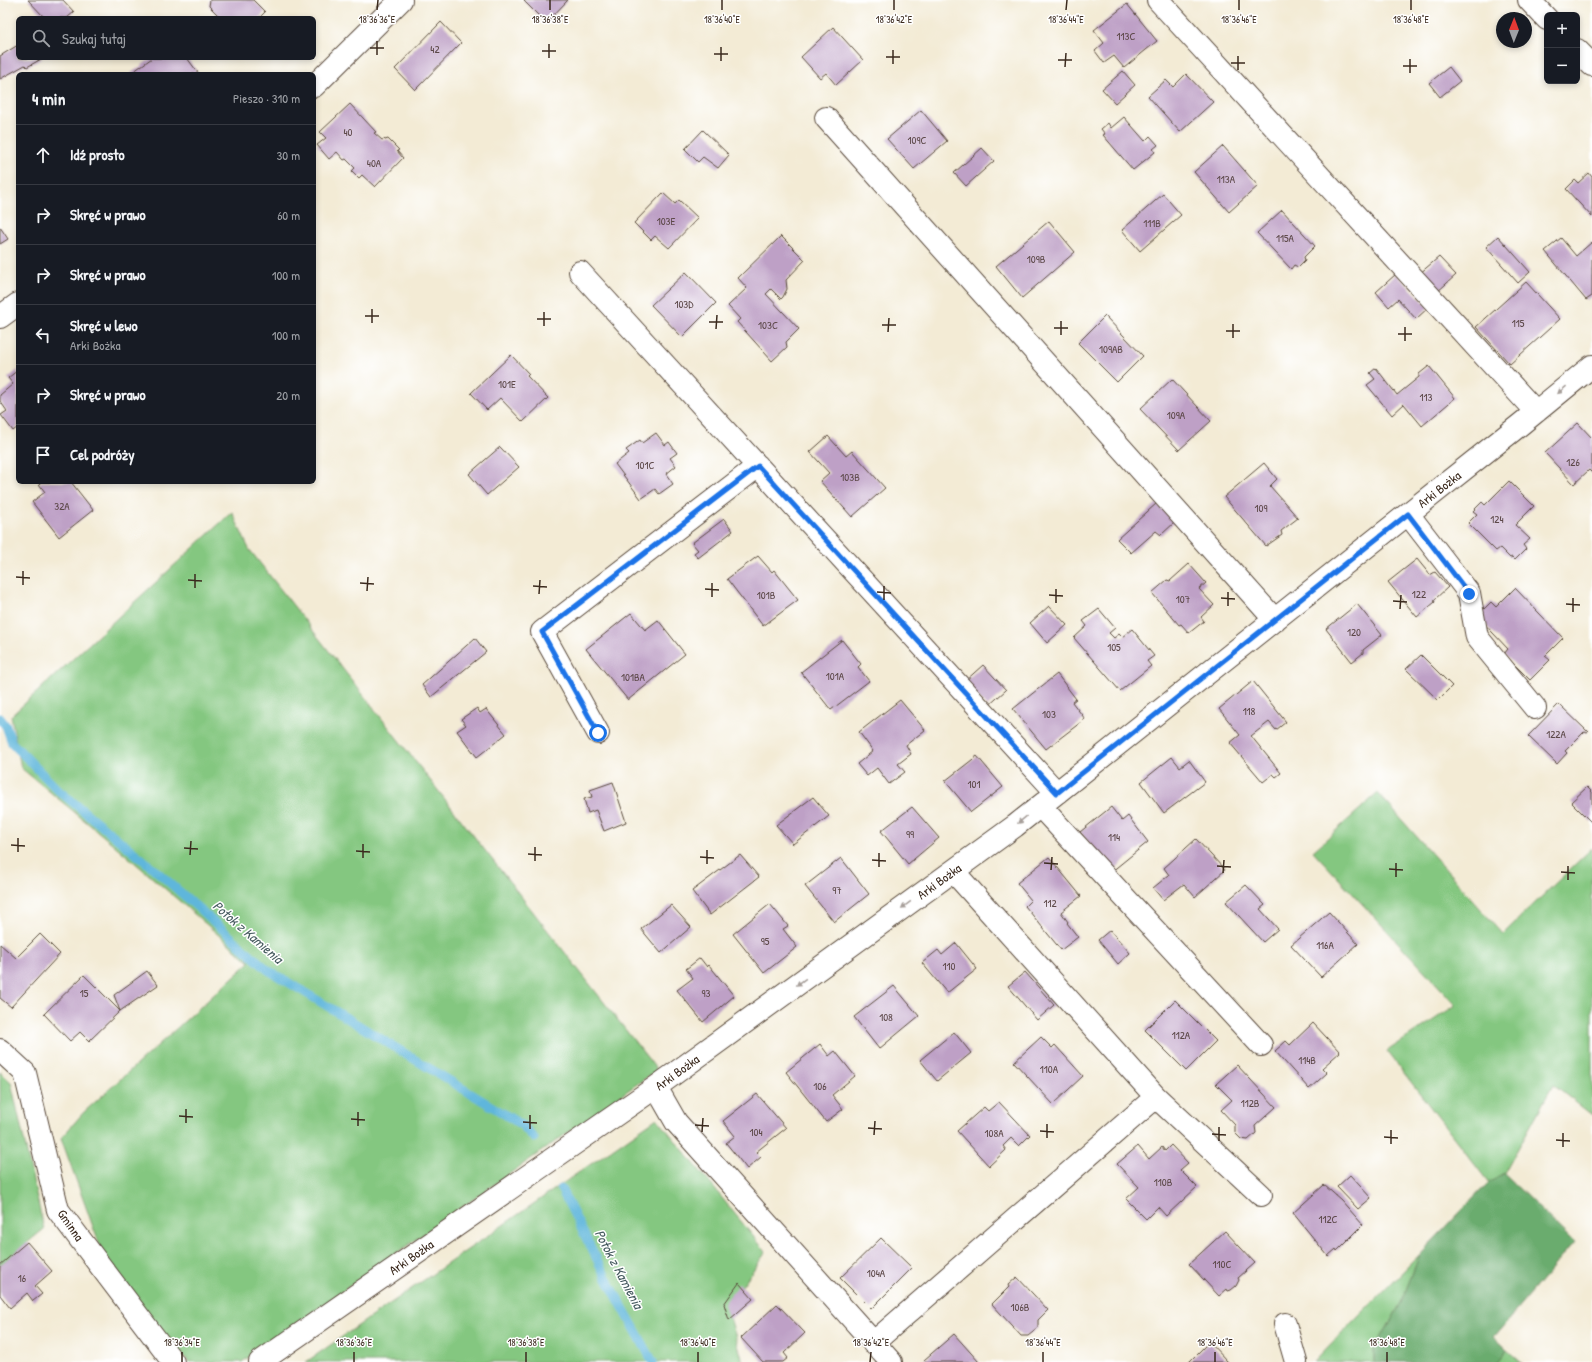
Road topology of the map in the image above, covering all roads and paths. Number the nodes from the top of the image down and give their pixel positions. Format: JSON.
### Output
{"nodes":[{"id":1,"x":401,"y":0,"type":"edge"},
{"id":2,"x":1158,"y":0,"type":"edge"},
{"id":3,"x":1529,"y":0,"type":"edge"},
{"id":4,"x":1544,"y":16,"type":"edge"},
{"id":5,"x":1580,"y":53,"type":"edge"},
{"id":6,"x":1592,"y":66,"type":"edge"},
{"id":7,"x":316,"y":84,"type":"edge"},
{"id":8,"x":826,"y":118,"type":"dead end"},
{"id":9,"x":580,"y":272,"type":"dead end"},
{"id":10,"x":16,"y":305,"type":"edge"},
{"id":11,"x":0,"y":317,"type":"edge"},
{"id":12,"x":1592,"y":366,"type":"edge"},
{"id":13,"x":1536,"y":412,"type":"junction"},
{"id":14,"x":758,"y":466,"type":"junction"},
{"id":15,"x":1408,"y":514,"type":"junction"},
{"id":16,"x":1275,"y":620,"type":"junction"},
{"id":17,"x":1535,"y":708,"type":"dead end"},
{"id":18,"x":598,"y":733,"type":"dead end"},
{"id":19,"x":1057,"y":793,"type":"junction"},
{"id":20,"x":1040,"y":806,"type":"junction"},
{"id":21,"x":953,"y":871,"type":"junction"},
{"id":22,"x":1261,"y":1045,"type":"dead end"},
{"id":23,"x":0,"y":1050,"type":"edge"},
{"id":24,"x":656,"y":1087,"type":"junction"},
{"id":25,"x":1156,"y":1097,"type":"junction"},
{"id":26,"x":1261,"y":1195,"type":"dead end"},
{"id":27,"x":1285,"y":1324,"type":"dead end"},
{"id":28,"x":873,"y":1343,"type":"junction"},
{"id":29,"x":173,"y":1362,"type":"edge"},
{"id":30,"x":260,"y":1362,"type":"edge"},
{"id":31,"x":891,"y":1362,"type":"edge"},
{"id":32,"x":1296,"y":1362,"type":"edge"}],
"edges":[{"from":1,"to":7,"type":"street"},
{"from":2,"to":13,"type":"street"},
{"from":3,"to":4,"type":"street"},
{"from":5,"to":6,"type":"street"},
{"from":8,"to":16,"type":"street"},
{"from":9,"to":14,"type":"street"},
{"from":10,"to":11,"type":"street"},
{"from":12,"to":13,"type":"street","name":"Arki Bożka","one_way":true},
{"from":13,"to":15,"type":"street","name":"Arki Bożka"},
{"from":14,"to":18,"type":"street"},
{"from":14,"to":19,"type":"street"},
{"from":15,"to":16,"type":"street","name":"Arki Bożka"},
{"from":15,"to":17,"type":"street"},
{"from":16,"to":19,"type":"street","name":"Arki Bożka"},
{"from":19,"to":20,"type":"street","name":"Arki Bożka"},
{"from":20,"to":21,"type":"street","name":"Arki Bożka","one_way":true},
{"from":20,"to":22,"type":"street"},
{"from":21,"to":24,"type":"street","name":"Arki Bożka","one_way":true},
{"from":21,"to":25,"type":"street"},
{"from":23,"to":29,"type":"street","name":"Gminna"},
{"from":24,"to":28,"type":"street"},
{"from":24,"to":30,"type":"street","name":"Arki Bożka"},
{"from":25,"to":26,"type":"street"},
{"from":25,"to":28,"type":"street"},
{"from":27,"to":32,"type":"street"},
{"from":28,"to":31,"type":"street"}]}
